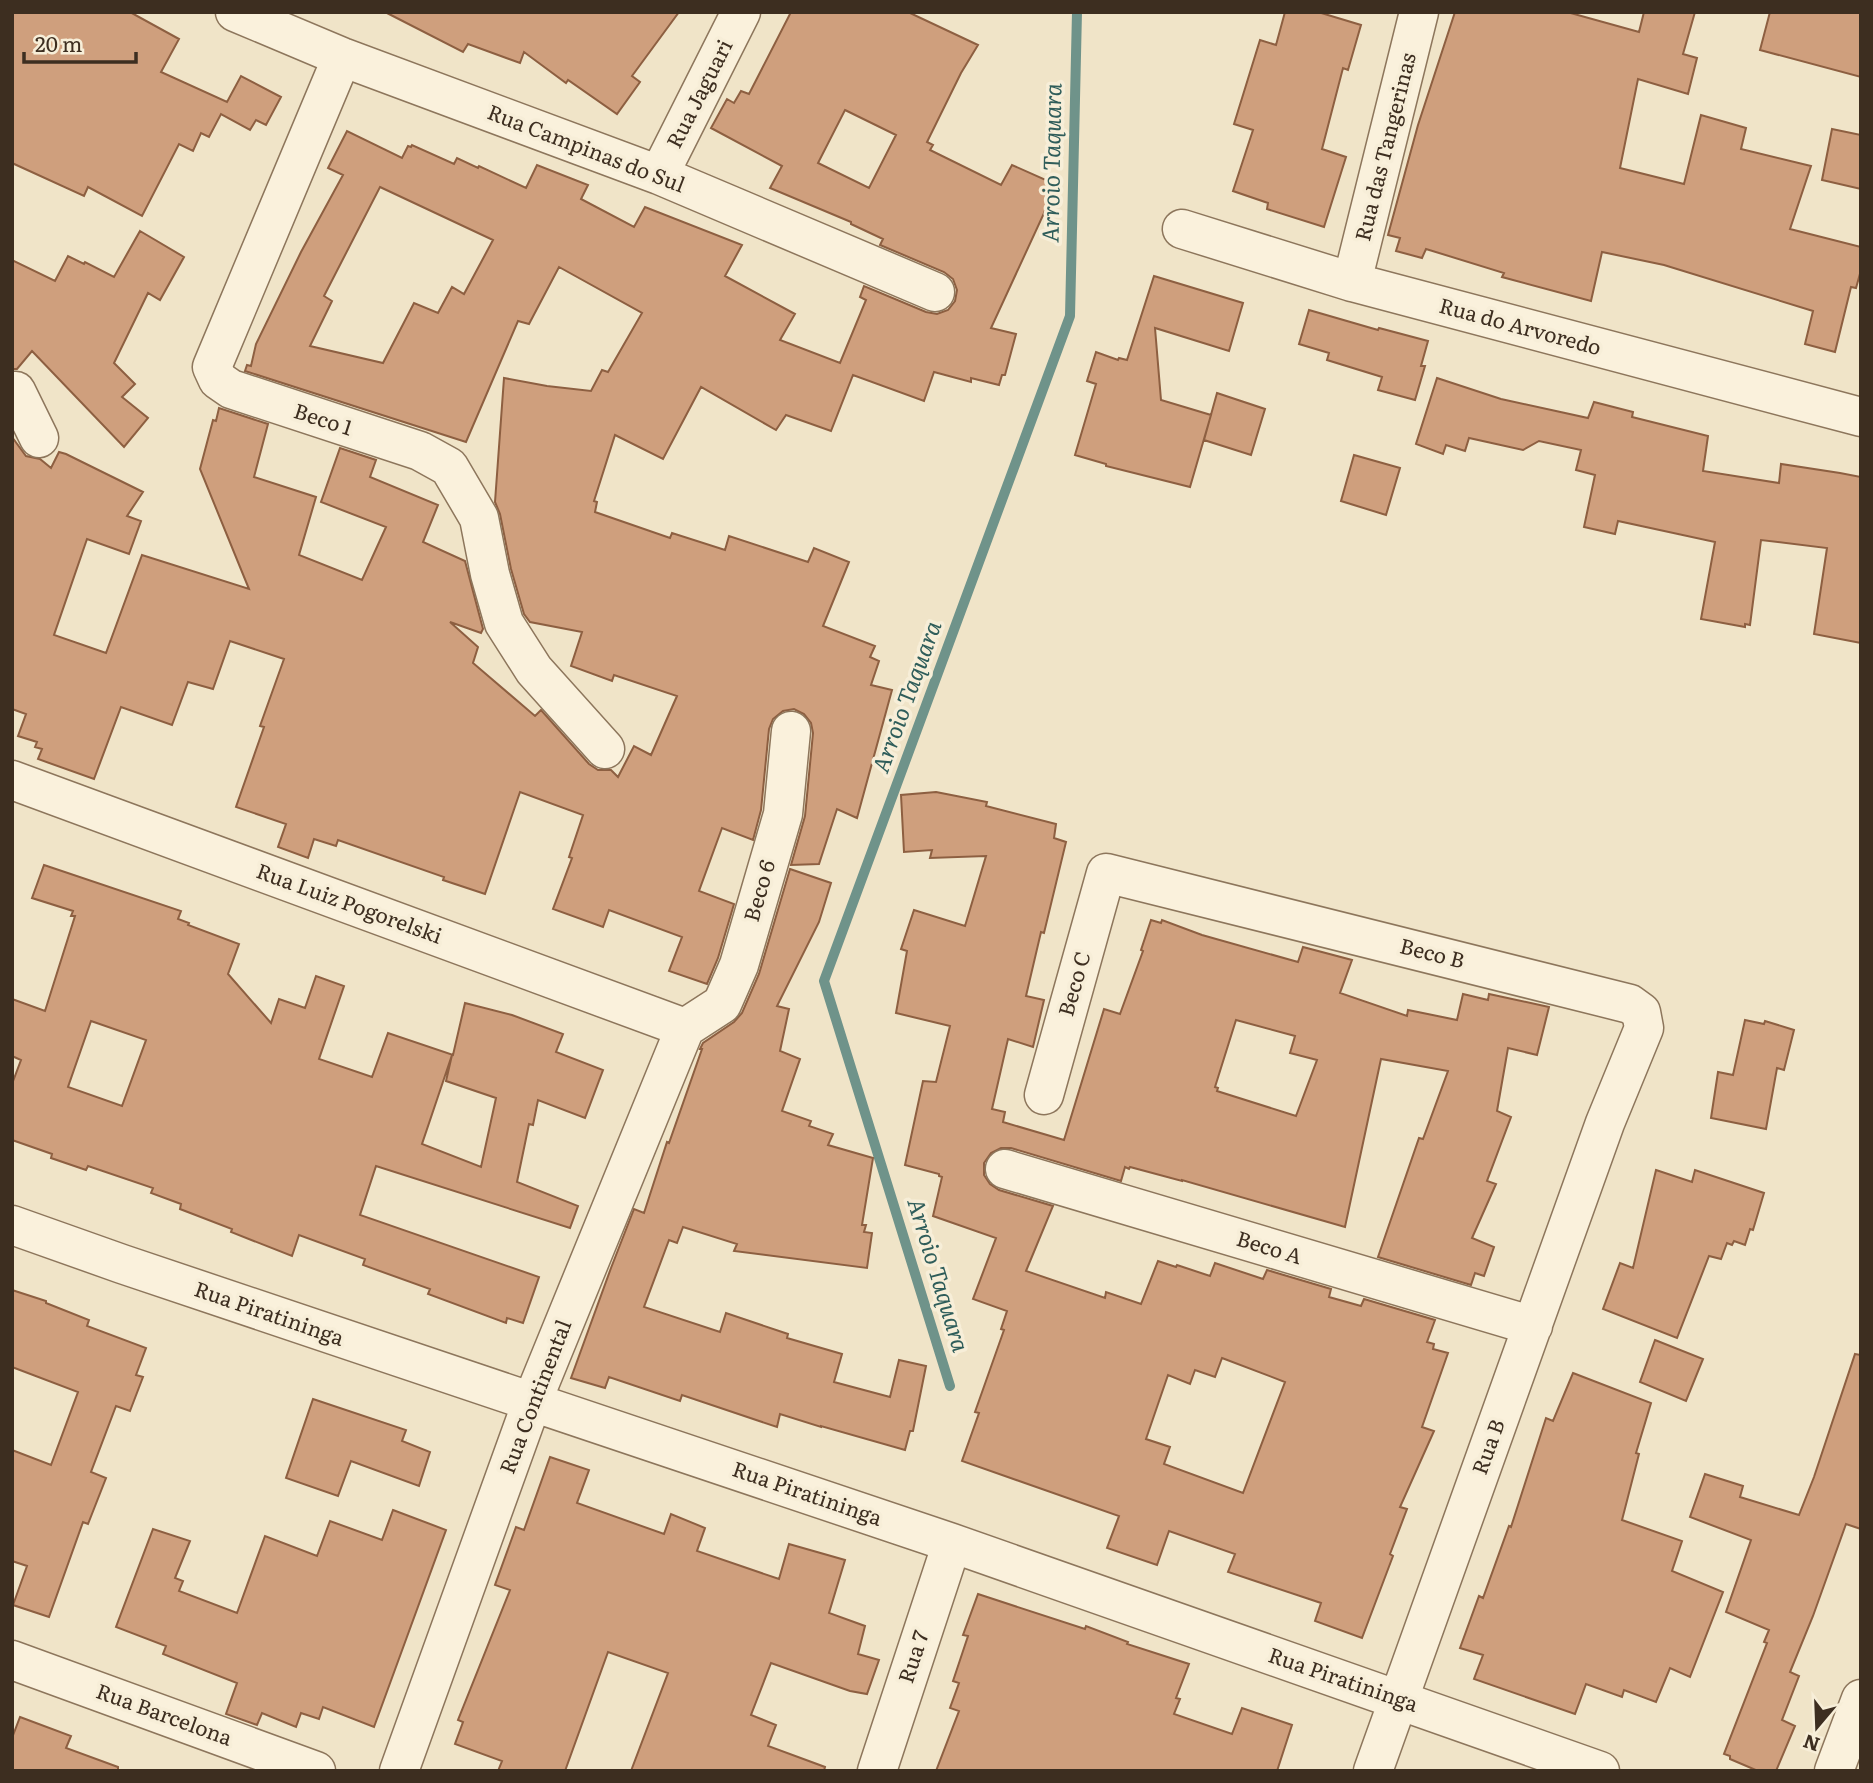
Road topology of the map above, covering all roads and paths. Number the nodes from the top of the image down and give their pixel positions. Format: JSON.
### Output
{"nodes":[{"id":1,"x":235,"y":12,"type":"edge"},
{"id":2,"x":741,"y":12,"type":"edge"},
{"id":3,"x":1419,"y":12,"type":"edge"},
{"id":4,"x":342,"y":57,"type":"junction"},
{"id":5,"x":659,"y":175,"type":"junction"},
{"id":6,"x":1182,"y":229,"type":"dead end"},
{"id":7,"x":1352,"y":282,"type":"junction"},
{"id":8,"x":935,"y":292,"type":"dead end"},
{"id":9,"x":12,"y":391,"type":"edge"},
{"id":10,"x":1861,"y":417,"type":"edge"},
{"id":11,"x":39,"y":438,"type":"dead end"},
{"id":12,"x":791,"y":731,"type":"dead end"},
{"id":13,"x":605,"y":749,"type":"dead end"},
{"id":14,"x":12,"y":780,"type":"edge"},
{"id":15,"x":1106,"y":873,"type":"joint"},
{"id":16,"x":685,"y":1028,"type":"junction"},
{"id":17,"x":1044,"y":1095,"type":"dead end"},
{"id":18,"x":1605,"y":1123,"type":"joint"},
{"id":19,"x":1005,"y":1169,"type":"dead end"},
{"id":20,"x":12,"y":1224,"type":"edge"},
{"id":21,"x":1533,"y":1326,"type":"junction"},
{"id":22,"x":532,"y":1402,"type":"junction"},
{"id":23,"x":952,"y":1543,"type":"junction"},
{"id":24,"x":12,"y":1660,"type":"edge"},
{"id":25,"x":1398,"y":1699,"type":"junction"},
{"id":26,"x":1861,"y":1699,"type":"edge"},
{"id":27,"x":316,"y":1771,"type":"edge"},
{"id":28,"x":399,"y":1771,"type":"edge"},
{"id":29,"x":877,"y":1771,"type":"edge"},
{"id":30,"x":1373,"y":1771,"type":"edge"},
{"id":31,"x":1600,"y":1771,"type":"edge"},
{"id":32,"x":1834,"y":1771,"type":"edge"}],
"edges":[{"from":1,"to":4,"type":"street","name":"Rua Campinas do Sul"},
{"from":2,"to":5,"type":"street","name":"Rua Jaguari"},
{"from":3,"to":7,"type":"street","name":"Rua das Tangerinas"},
{"from":4,"to":5,"type":"street","name":"Rua Campinas do Sul"},
{"from":4,"to":13,"type":"street","name":"Beco 1"},
{"from":5,"to":8,"type":"street","name":"Rua Campinas do Sul"},
{"from":6,"to":7,"type":"street","name":"Rua do Arvoredo"},
{"from":7,"to":10,"type":"street","name":"Rua do Arvoredo"},
{"from":9,"to":11,"type":"street"},
{"from":12,"to":16,"type":"street","name":"Beco 6"},
{"from":14,"to":16,"type":"street","name":"Rua Luiz Pogorelski"},
{"from":15,"to":17,"type":"street","name":"Beco C"},
{"from":15,"to":18,"type":"street","name":"Beco B"},
{"from":16,"to":22,"type":"street","name":"Rua Continental"},
{"from":18,"to":21,"type":"street","name":"Rua B"},
{"from":19,"to":21,"type":"street","name":"Beco A"},
{"from":20,"to":22,"type":"street","name":"Rua Piratininga"},
{"from":21,"to":25,"type":"street","name":"Rua B"},
{"from":22,"to":23,"type":"street","name":"Rua Piratininga"},
{"from":22,"to":28,"type":"street","name":"Rua Continental"},
{"from":23,"to":25,"type":"street","name":"Rua Piratininga"},
{"from":23,"to":29,"type":"street","name":"Rua 7"},
{"from":24,"to":27,"type":"street","name":"Rua Barcelona"},
{"from":25,"to":30,"type":"street","name":"Rua B"},
{"from":25,"to":31,"type":"street","name":"Rua Piratininga"},
{"from":26,"to":32,"type":"street"}]}
